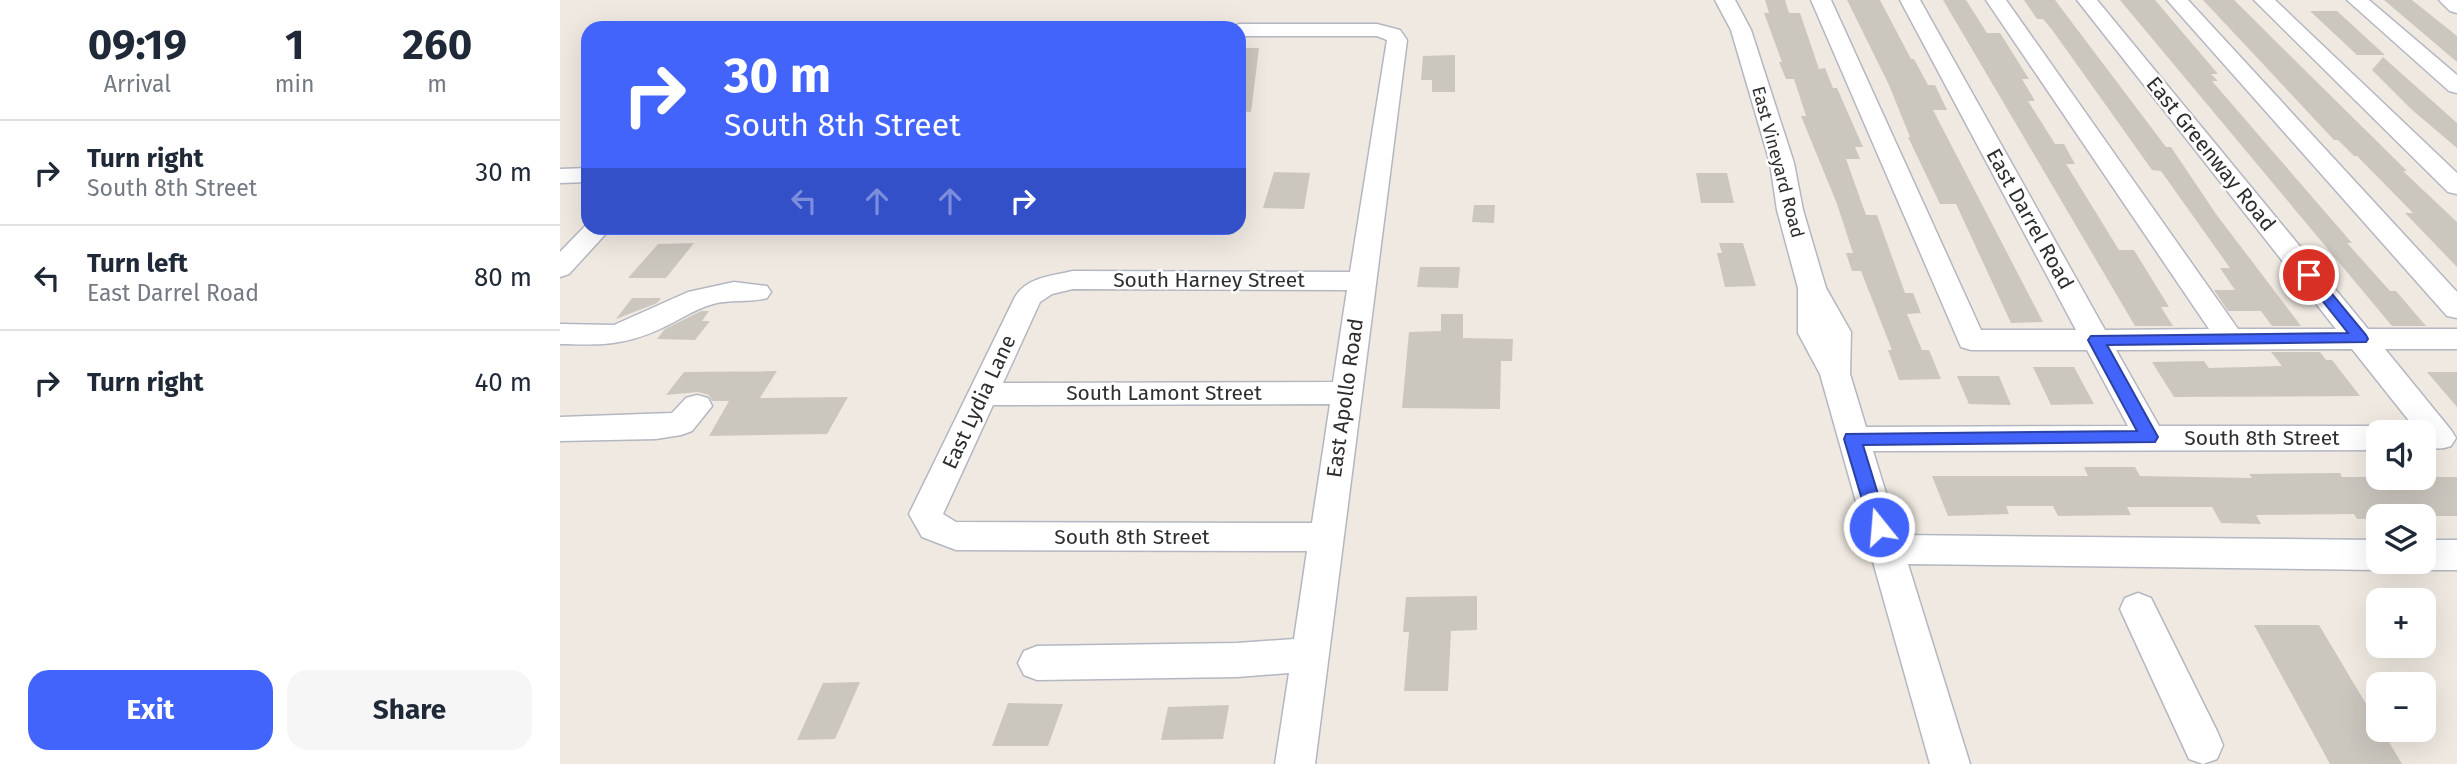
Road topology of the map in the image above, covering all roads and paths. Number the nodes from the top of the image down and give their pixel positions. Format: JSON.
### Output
{"nodes":[{"id":1,"x":1725,"y":0,"type":"edge"},
{"id":2,"x":1821,"y":0,"type":"edge"},
{"id":3,"x":1910,"y":0,"type":"edge"},
{"id":4,"x":1996,"y":0,"type":"edge"},
{"id":5,"x":2087,"y":0,"type":"edge"},
{"id":6,"x":2177,"y":0,"type":"edge"},
{"id":7,"x":2264,"y":0,"type":"edge"},
{"id":8,"x":2357,"y":0,"type":"edge"},
{"id":9,"x":2449,"y":0,"type":"edge"},
{"id":10,"x":2457,"y":7,"type":"edge"},
{"id":11,"x":1246,"y":30,"type":"edge"},
{"id":12,"x":2457,"y":86,"type":"edge"},
{"id":13,"x":581,"y":175,"type":"edge"},
{"id":14,"x":560,"y":176,"type":"edge"},
{"id":15,"x":2457,"y":187,"type":"edge"},
{"id":16,"x":591,"y":235,"type":"edge"},
{"id":17,"x":560,"y":268,"type":"edge"},
{"id":18,"x":1362,"y":281,"type":"junction"},
{"id":19,"x":1056,"y":282,"type":"joint"},
{"id":20,"x":757,"y":292,"type":"dead end"},
{"id":21,"x":2457,"y":309,"type":"edge"},
{"id":22,"x":560,"y":334,"type":"edge"},
{"id":23,"x":2457,"y":338,"type":"edge"},
{"id":24,"x":2230,"y":339,"type":"junction"},
{"id":25,"x":2360,"y":339,"type":"junction"},
{"id":26,"x":2096,"y":340,"type":"junction"},
{"id":27,"x":1346,"y":393,"type":"junction"},
{"id":28,"x":983,"y":394,"type":"junction"},
{"id":29,"x":697,"y":406,"type":"dead end"},
{"id":30,"x":560,"y":429,"type":"edge"},
{"id":31,"x":2149,"y":437,"type":"junction"},
{"id":32,"x":2366,"y":438,"type":"edge"},
{"id":33,"x":2440,"y":438,"type":"edge"},
{"id":34,"x":1852,"y":439,"type":"junction"},
{"id":35,"x":939,"y":532,"type":"joint"},
{"id":36,"x":1326,"y":537,"type":"junction"},
{"id":37,"x":1885,"y":550,"type":"junction"},
{"id":38,"x":2366,"y":555,"type":"edge"},
{"id":39,"x":2436,"y":555,"type":"edge"},
{"id":40,"x":2457,"y":555,"type":"edge"},
{"id":41,"x":2137,"y":609,"type":"dead end"},
{"id":42,"x":1310,"y":654,"type":"junction"},
{"id":43,"x":1037,"y":663,"type":"dead end"},
{"id":44,"x":2203,"y":745,"type":"dead end"},
{"id":45,"x":1295,"y":764,"type":"edge"},
{"id":46,"x":1950,"y":764,"type":"edge"}],
"edges":[{"from":1,"to":34,"type":"street","name":"East Vineyard Road"},
{"from":2,"to":26,"type":"street"},
{"from":3,"to":26,"type":"street","name":"East Darrel Road"},
{"from":4,"to":24,"type":"street"},
{"from":5,"to":25,"type":"street","name":"East Greenway Road"},
{"from":6,"to":21,"type":"street"},
{"from":7,"to":15,"type":"street"},
{"from":8,"to":12,"type":"street"},
{"from":9,"to":10,"type":"street"},
{"from":11,"to":18,"type":"street","name":"East Apollo Road"},
{"from":13,"to":14,"type":"street"},
{"from":16,"to":17,"type":"street"},
{"from":18,"to":19,"type":"street","name":"South Harney Street"},
{"from":18,"to":27,"type":"street","name":"East Apollo Road"},
{"from":19,"to":28,"type":"street","name":"East Lydia Lane"},
{"from":20,"to":22,"type":"street"},
{"from":23,"to":25,"type":"street"},
{"from":24,"to":25,"type":"street"},
{"from":24,"to":26,"type":"street"},
{"from":25,"to":33,"type":"street","name":"East Greenway Road"},
{"from":26,"to":31,"type":"street","name":"East Darrel Road"},
{"from":27,"to":28,"type":"street","name":"South Lamont Street"},
{"from":27,"to":36,"type":"street","name":"East Apollo Road"},
{"from":28,"to":35,"type":"street","name":"East Lydia Lane"},
{"from":29,"to":30,"type":"street"},
{"from":31,"to":32,"type":"street","name":"South 8th Street"},
{"from":31,"to":34,"type":"street","name":"South 8th Street"},
{"from":34,"to":37,"type":"street","name":"East Vineyard Road"},
{"from":35,"to":36,"type":"street","name":"South 8th Street"},
{"from":36,"to":42,"type":"street","name":"East Apollo Road"},
{"from":37,"to":38,"type":"street"},
{"from":37,"to":46,"type":"street","name":"East Vineyard Road"},
{"from":39,"to":40,"type":"street"},
{"from":41,"to":44,"type":"street"},
{"from":42,"to":43,"type":"street"},
{"from":42,"to":45,"type":"street","name":"East Apollo Road"}]}
